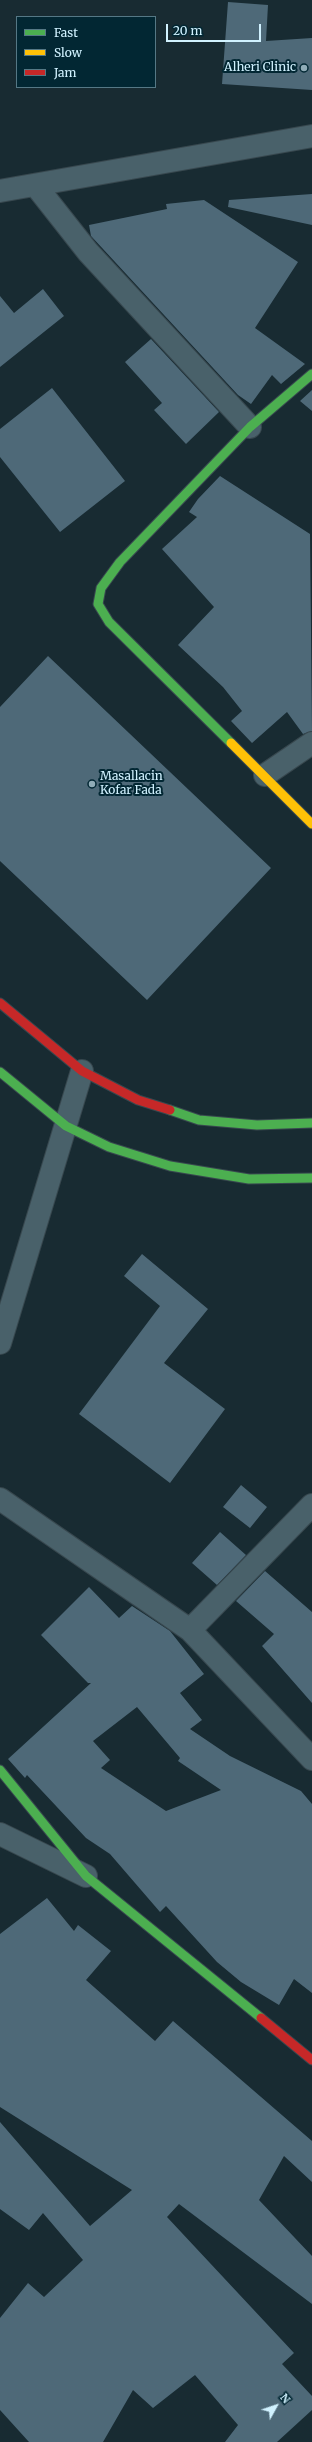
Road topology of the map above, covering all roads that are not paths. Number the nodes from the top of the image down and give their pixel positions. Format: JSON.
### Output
{"nodes":[{"id":1,"x":312,"y":136,"type":"edge"},
{"id":2,"x":36,"y":186,"type":"junction"},
{"id":3,"x":0,"y":191,"type":"edge"},
{"id":4,"x":312,"y":374,"type":"edge"},
{"id":5,"x":250,"y":427,"type":"junction"},
{"id":6,"x":312,"y":743,"type":"edge"},
{"id":7,"x":265,"y":776,"type":"junction"},
{"id":8,"x":312,"y":824,"type":"edge"},
{"id":9,"x":0,"y":1003,"type":"edge"},
{"id":10,"x":82,"y":1071,"type":"junction"},
{"id":11,"x":0,"y":1072,"type":"edge"},
{"id":12,"x":312,"y":1123,"type":"edge"},
{"id":13,"x":66,"y":1126,"type":"junction"},
{"id":14,"x":312,"y":1178,"type":"edge"},
{"id":15,"x":0,"y":1343,"type":"edge"},
{"id":16,"x":0,"y":1499,"type":"edge"},
{"id":17,"x":312,"y":1505,"type":"edge"},
{"id":18,"x":190,"y":1630,"type":"junction"},
{"id":19,"x":312,"y":1759,"type":"edge"},
{"id":20,"x":0,"y":1770,"type":"edge"},
{"id":21,"x":0,"y":1834,"type":"edge"},
{"id":22,"x":86,"y":1876,"type":"junction"},
{"id":23,"x":312,"y":2060,"type":"edge"}],
"edges":[{"from":1,"to":2,"type":"street"},
{"from":2,"to":3,"type":"street"},
{"from":2,"to":5,"type":"street"},
{"from":4,"to":5,"type":"street"},
{"from":5,"to":7,"type":"street"},
{"from":6,"to":7,"type":"street"},
{"from":7,"to":8,"type":"street"},
{"from":9,"to":10,"type":"street"},
{"from":10,"to":12,"type":"street"},
{"from":10,"to":13,"type":"street"},
{"from":11,"to":13,"type":"street"},
{"from":13,"to":14,"type":"street"},
{"from":13,"to":15,"type":"street"},
{"from":16,"to":18,"type":"street"},
{"from":17,"to":18,"type":"street"},
{"from":18,"to":19,"type":"street"},
{"from":20,"to":22,"type":"street"},
{"from":21,"to":22,"type":"street"},
{"from":22,"to":23,"type":"street"}]}
